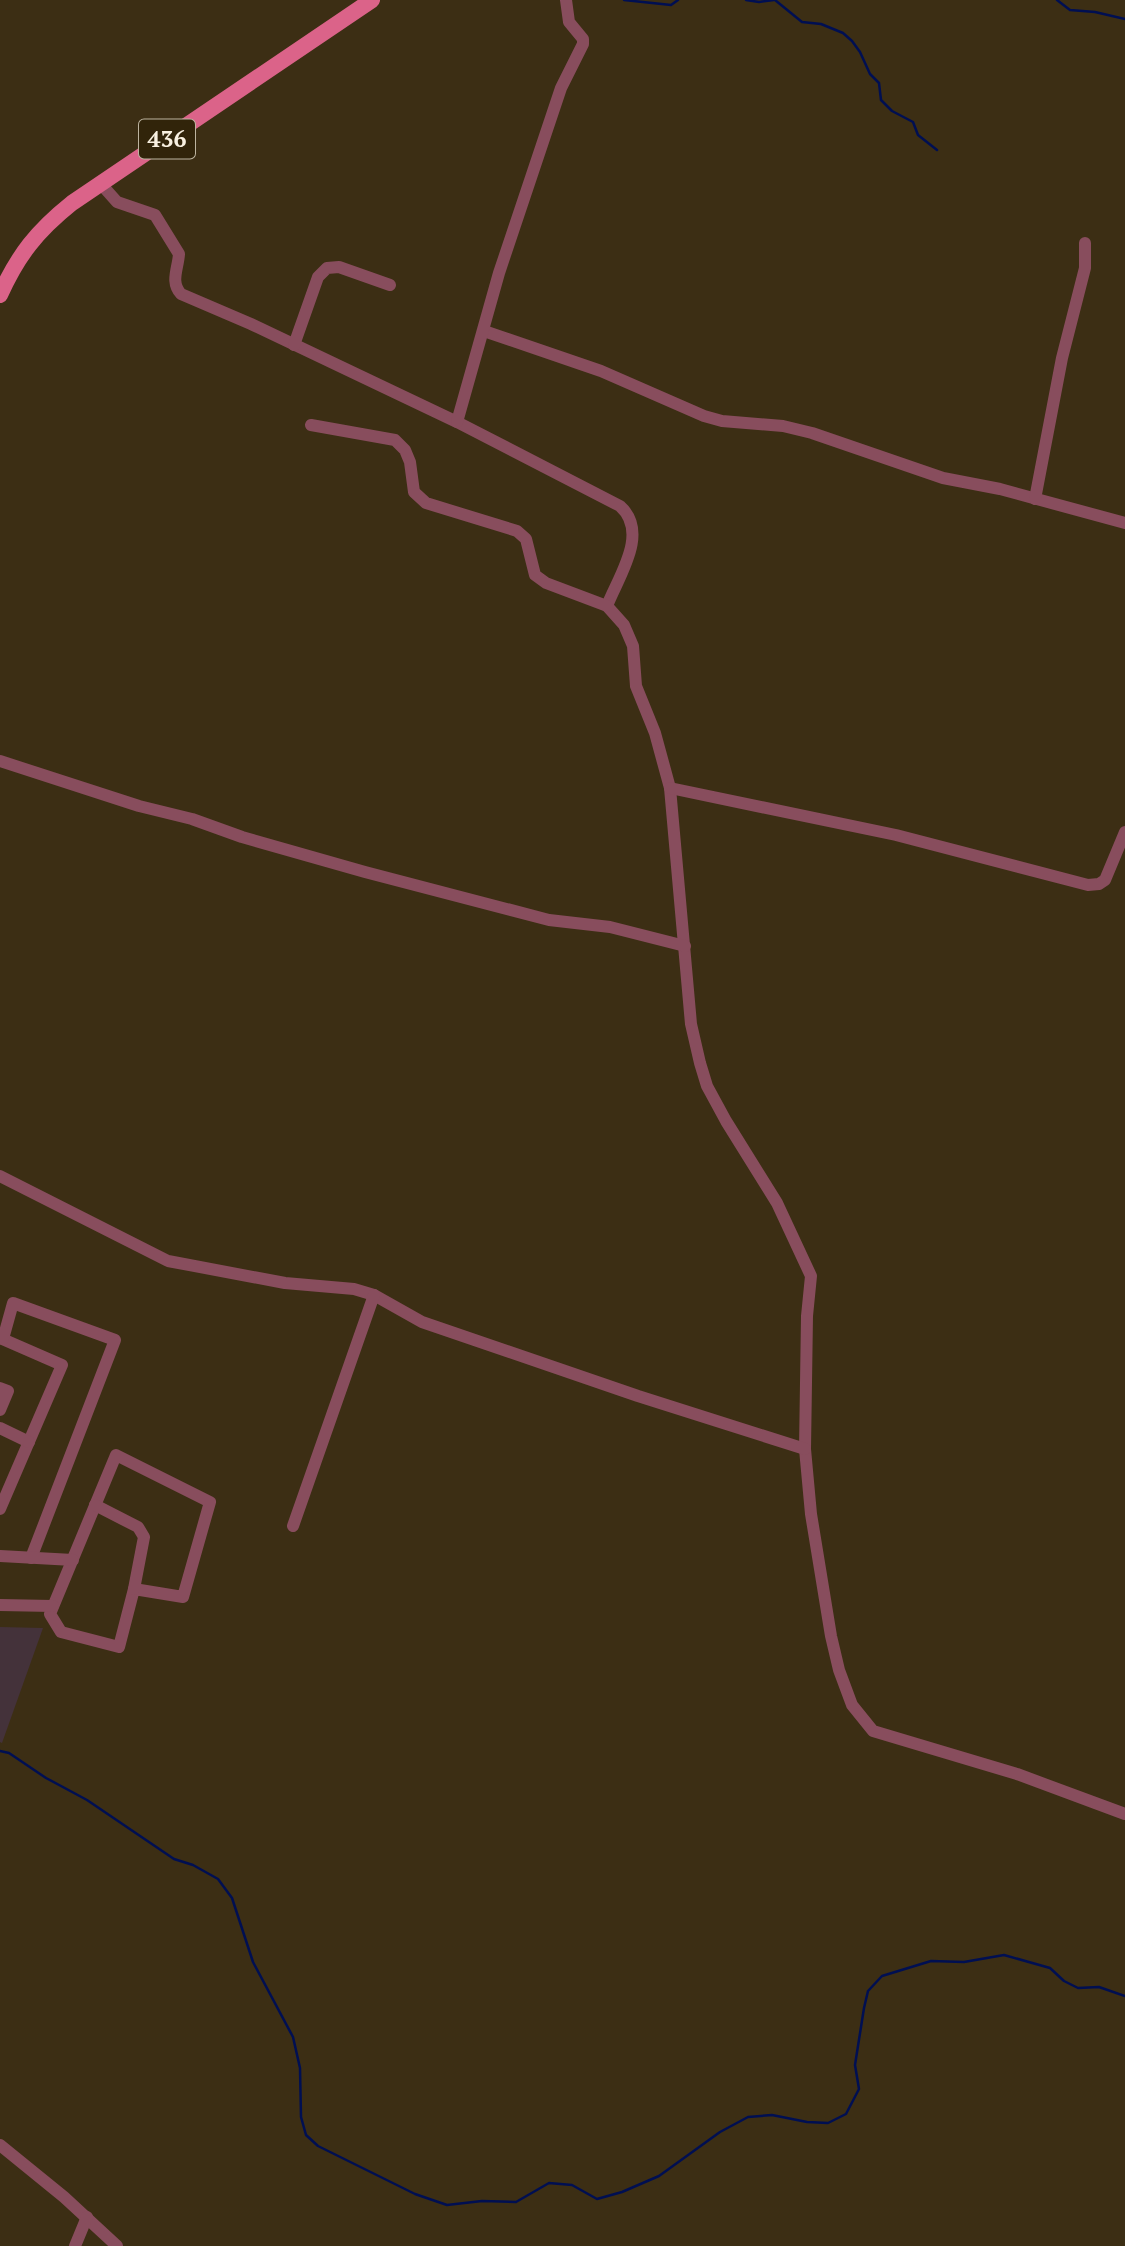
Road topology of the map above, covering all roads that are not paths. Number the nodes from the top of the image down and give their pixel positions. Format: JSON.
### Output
{"nodes":[{"id":1,"x":372,"y":0,"type":"edge"},
{"id":2,"x":566,"y":0,"type":"edge"},
{"id":3,"x":101,"y":184,"type":"junction"},
{"id":4,"x":1085,"y":243,"type":"dead end"},
{"id":5,"x":390,"y":285,"type":"dead end"},
{"id":6,"x":0,"y":295,"type":"edge"},
{"id":7,"x":484,"y":331,"type":"junction"},
{"id":8,"x":294,"y":345,"type":"junction"},
{"id":9,"x":457,"y":422,"type":"junction"},
{"id":10,"x":311,"y":425,"type":"dead end"},
{"id":11,"x":1035,"y":499,"type":"junction"},
{"id":12,"x":1125,"y":523,"type":"edge"},
{"id":13,"x":607,"y":606,"type":"junction"},
{"id":14,"x":0,"y":761,"type":"edge"},
{"id":15,"x":670,"y":788,"type":"junction"},
{"id":16,"x":1125,"y":832,"type":"edge"},
{"id":17,"x":685,"y":946,"type":"junction"},
{"id":18,"x":0,"y":1176,"type":"edge"},
{"id":19,"x":374,"y":1295,"type":"junction"},
{"id":20,"x":1,"y":1338,"type":"edge"},
{"id":21,"x":0,"y":1388,"type":"edge"},
{"id":22,"x":0,"y":1410,"type":"edge"},
{"id":23,"x":0,"y":1428,"type":"edge"},
{"id":24,"x":29,"y":1442,"type":"junction"},
{"id":25,"x":805,"y":1449,"type":"junction"},
{"id":26,"x":0,"y":1474,"type":"edge"},
{"id":27,"x":13,"y":1478,"type":"junction"},
{"id":28,"x":95,"y":1505,"type":"junction"},
{"id":29,"x":0,"y":1507,"type":"edge"},
{"id":30,"x":293,"y":1526,"type":"dead end"},
{"id":31,"x":0,"y":1556,"type":"edge"},
{"id":32,"x":31,"y":1558,"type":"junction"},
{"id":33,"x":73,"y":1560,"type":"junction"},
{"id":34,"x":134,"y":1589,"type":"junction"},
{"id":35,"x":0,"y":1605,"type":"edge"},
{"id":36,"x":53,"y":1606,"type":"junction"},
{"id":37,"x":1125,"y":1814,"type":"edge"},
{"id":38,"x":0,"y":2145,"type":"edge"},
{"id":39,"x":87,"y":2217,"type":"junction"},
{"id":40,"x":75,"y":2246,"type":"edge"},
{"id":41,"x":117,"y":2246,"type":"edge"}],
"edges":[{"from":1,"to":3,"type":"main road","number":"436"},
{"from":2,"to":7,"type":"street"},
{"from":3,"to":6,"type":"main road","number":"436"},
{"from":3,"to":8,"type":"street"},
{"from":4,"to":11,"type":"street"},
{"from":5,"to":8,"type":"street"},
{"from":7,"to":9,"type":"street"},
{"from":7,"to":11,"type":"street"},
{"from":8,"to":9,"type":"street"},
{"from":9,"to":13,"type":"street"},
{"from":10,"to":13,"type":"street"},
{"from":11,"to":12,"type":"street"},
{"from":13,"to":15,"type":"street"},
{"from":14,"to":17,"type":"street"},
{"from":15,"to":16,"type":"street"},
{"from":15,"to":17,"type":"street"},
{"from":17,"to":25,"type":"street"},
{"from":18,"to":19,"type":"street"},
{"from":19,"to":25,"type":"street"},
{"from":19,"to":30,"type":"street"},
{"from":20,"to":24,"type":"street"},
{"from":20,"to":32,"type":"street"},
{"from":21,"to":22,"type":"street"},
{"from":23,"to":24,"type":"street"},
{"from":24,"to":27,"type":"street"},
{"from":25,"to":37,"type":"street"},
{"from":26,"to":27,"type":"street"},
{"from":27,"to":29,"type":"street"},
{"from":28,"to":33,"type":"street"},
{"from":28,"to":34,"type":"street"},
{"from":28,"to":34,"type":"street"},
{"from":31,"to":32,"type":"street"},
{"from":32,"to":33,"type":"street"},
{"from":33,"to":36,"type":"street"},
{"from":34,"to":36,"type":"street"},
{"from":35,"to":36,"type":"street"},
{"from":38,"to":39,"type":"street"},
{"from":39,"to":40,"type":"street"},
{"from":39,"to":41,"type":"street"}]}
